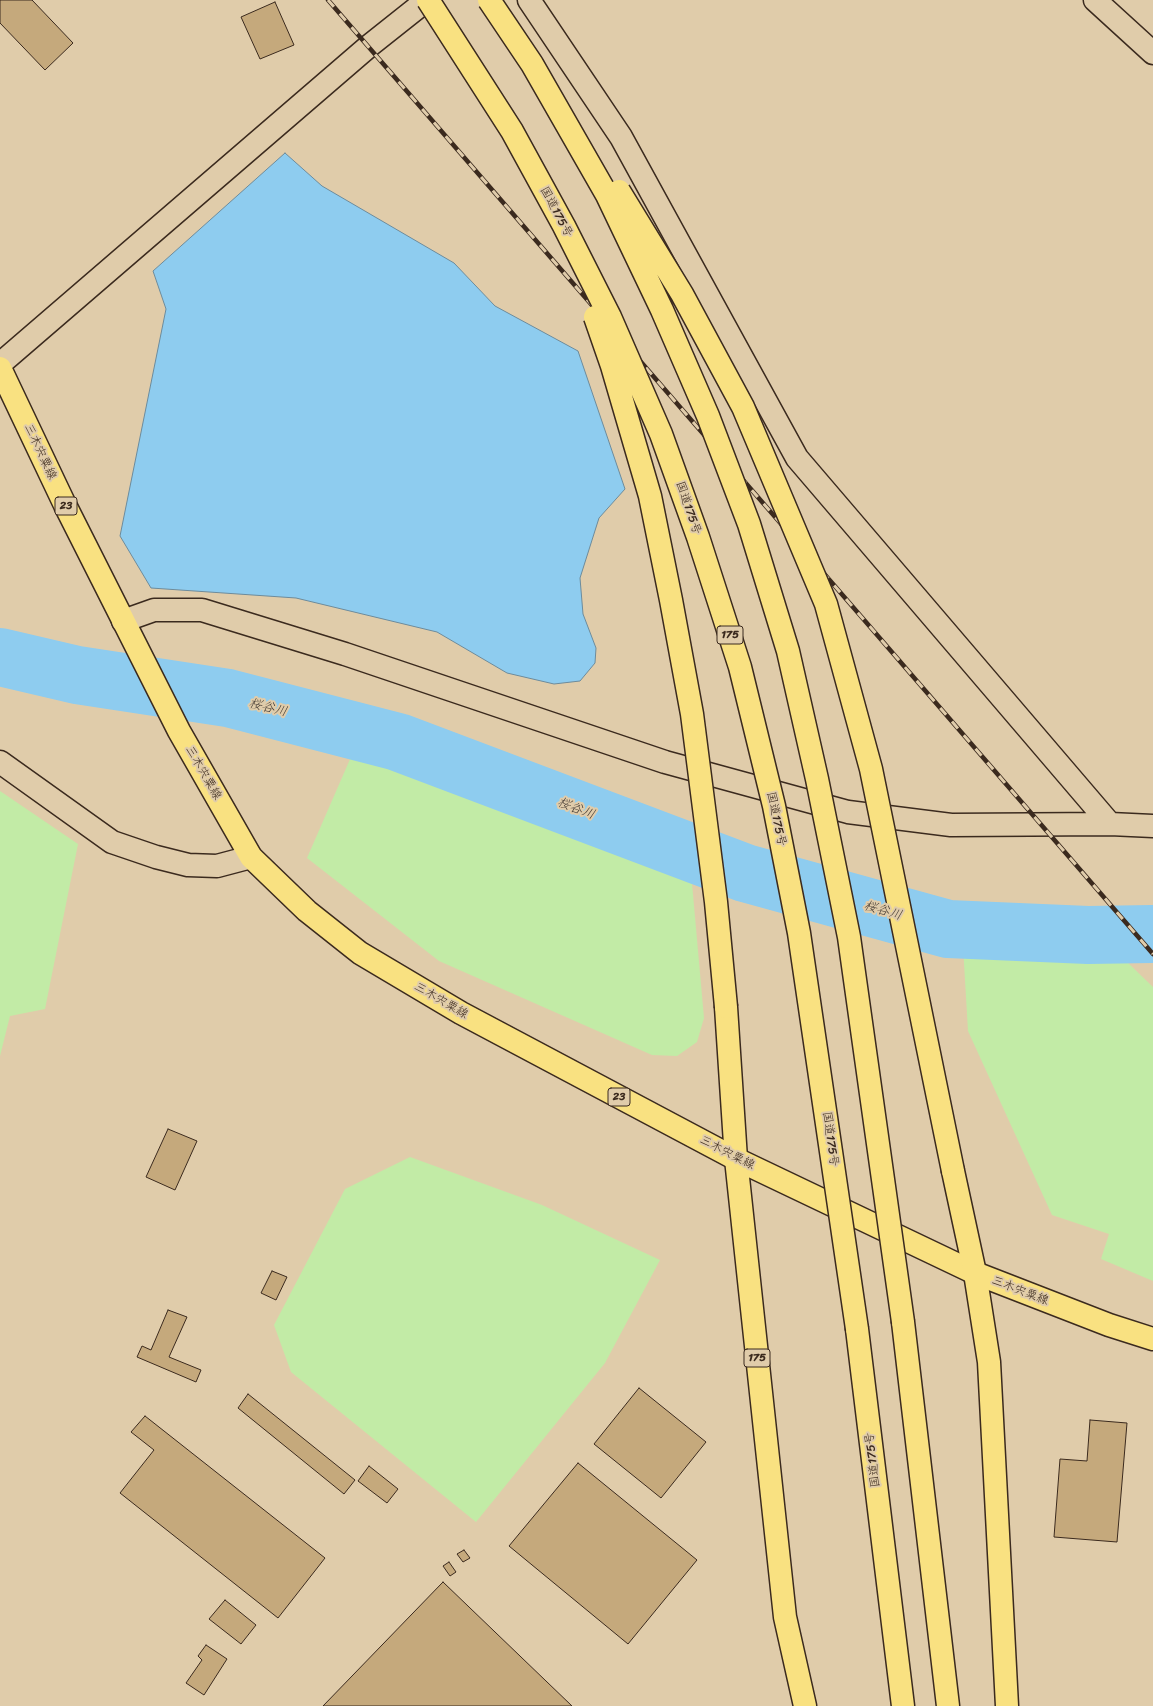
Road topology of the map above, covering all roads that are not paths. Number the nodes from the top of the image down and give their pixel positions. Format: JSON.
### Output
{"nodes":[{"id":1,"x":427,"y":0,"type":"edge"},
{"id":2,"x":490,"y":0,"type":"edge"},
{"id":3,"x":529,"y":0,"type":"edge"},
{"id":4,"x":1095,"y":0,"type":"edge"},
{"id":5,"x":1153,"y":53,"type":"edge"},
{"id":6,"x":532,"y":64,"type":"junction"},
{"id":7,"x":564,"y":226,"type":"junction"},
{"id":8,"x":0,"y":364,"type":"edge"},
{"id":9,"x":0,"y":368,"type":"edge"},
{"id":10,"x":123,"y":621,"type":"junction"},
{"id":11,"x":0,"y":762,"type":"edge"},
{"id":12,"x":1110,"y":824,"type":"junction"},
{"id":13,"x":1153,"y":826,"type":"edge"},
{"id":14,"x":251,"y":857,"type":"junction"},
{"id":15,"x":736,"y":1159,"type":"junction"},
{"id":16,"x":975,"y":1273,"type":"junction"},
{"id":17,"x":1153,"y":1339,"type":"edge"},
{"id":18,"x":805,"y":1706,"type":"edge"},
{"id":19,"x":903,"y":1706,"type":"edge"},
{"id":20,"x":948,"y":1706,"type":"edge"},
{"id":21,"x":1007,"y":1706,"type":"edge"}],
"edges":[{"from":1,"to":7,"type":"main road","name":"国道175号","number":"175","bridge":true},
{"from":1,"to":8,"type":"street"},
{"from":2,"to":6,"type":"main road","bridge":true},
{"from":3,"to":12,"type":"street"},
{"from":4,"to":5,"type":"street"},
{"from":6,"to":16,"type":"main road","bridge":true},
{"from":6,"to":20,"type":"main road","bridge":true},
{"from":7,"to":15,"type":"main road","number":"175","bridge":true},
{"from":7,"to":19,"type":"main road","name":"国道175号","number":"175","bridge":true},
{"from":9,"to":10,"type":"main road","name":"三木宍粟線","number":"23"},
{"from":10,"to":12,"type":"street"},
{"from":10,"to":14,"type":"main road","name":"三木宍粟線","number":"23"},
{"from":11,"to":14,"type":"street"},
{"from":12,"to":13,"type":"street"},
{"from":14,"to":15,"type":"main road","name":"三木宍粟線","number":"23"},
{"from":15,"to":16,"type":"main road","name":"三木宍粟線","number":"23"},
{"from":15,"to":18,"type":"main road","number":"175"},
{"from":16,"to":17,"type":"main road","name":"三木宍粟線","number":"23"},
{"from":16,"to":21,"type":"main road"}]}
